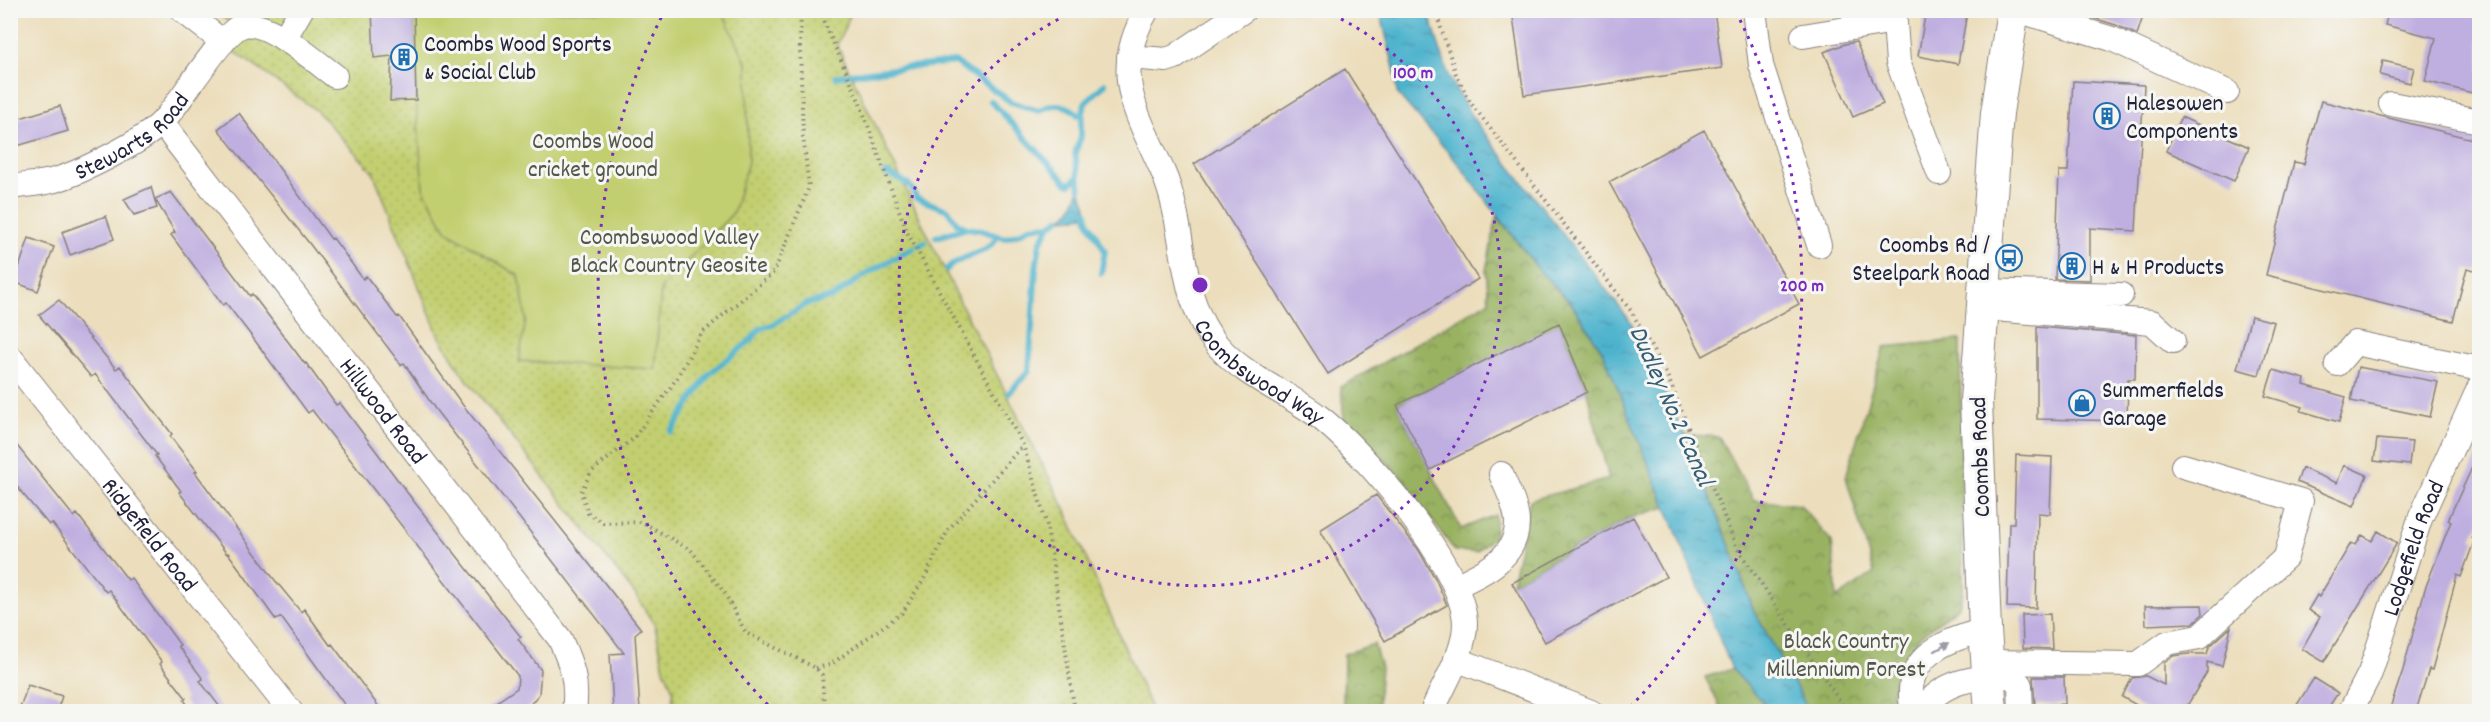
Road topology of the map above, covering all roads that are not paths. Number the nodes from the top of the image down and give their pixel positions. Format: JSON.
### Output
{"nodes":[{"id":1,"x":182,"y":10,"type":"edge"},
{"id":2,"x":301,"y":10,"type":"edge"},
{"id":3,"x":1147,"y":10,"type":"edge"},
{"id":4,"x":1244,"y":10,"type":"edge"},
{"id":5,"x":1754,"y":10,"type":"edge"},
{"id":6,"x":2018,"y":13,"type":"edge"},
{"id":7,"x":1895,"y":16,"type":"edge"},
{"id":8,"x":1803,"y":36,"type":"dead end"},
{"id":9,"x":284,"y":39,"type":"junction"},
{"id":10,"x":223,"y":42,"type":"junction"},
{"id":11,"x":1129,"y":57,"type":"junction"},
{"id":12,"x":335,"y":76,"type":"dead end"},
{"id":13,"x":2227,"y":92,"type":"dead end"},
{"id":14,"x":2391,"y":104,"type":"dead end"},
{"id":15,"x":2480,"y":121,"type":"edge"},
{"id":16,"x":162,"y":123,"type":"junction"},
{"id":17,"x":1939,"y":173,"type":"dead end"},
{"id":18,"x":10,"y":187,"type":"edge"},
{"id":19,"x":1819,"y":245,"type":"dead end"},
{"id":20,"x":2121,"y":295,"type":"dead end"},
{"id":21,"x":1983,"y":300,"type":"junction"},
{"id":22,"x":2173,"y":341,"type":"dead end"},
{"id":23,"x":10,"y":357,"type":"edge"},
{"id":24,"x":2337,"y":364,"type":"dead end"},
{"id":25,"x":2480,"y":369,"type":"edge"},
{"id":26,"x":2480,"y":386,"type":"edge"},
{"id":27,"x":2183,"y":466,"type":"dead end"},
{"id":28,"x":1501,"y":474,"type":"dead end"},
{"id":29,"x":1455,"y":586,"type":"junction"},
{"id":30,"x":1985,"y":630,"type":"junction"},
{"id":31,"x":1456,"y":659,"type":"junction"},
{"id":32,"x":1988,"y":669,"type":"junction"},
{"id":33,"x":291,"y":711,"type":"edge"},
{"id":34,"x":574,"y":711,"type":"edge"},
{"id":35,"x":1432,"y":711,"type":"edge"},
{"id":36,"x":1592,"y":711,"type":"edge"},
{"id":37,"x":1915,"y":711,"type":"edge"},
{"id":38,"x":1922,"y":711,"type":"edge"},
{"id":39,"x":1991,"y":711,"type":"edge"},
{"id":40,"x":2021,"y":711,"type":"edge"},
{"id":41,"x":2350,"y":711,"type":"edge"}],
"edges":[{"from":1,"to":10,"type":"street"},
{"from":2,"to":9,"type":"street"},
{"from":3,"to":11,"type":"street","name":"Coombswood Way"},
{"from":4,"to":11,"type":"street"},
{"from":5,"to":19,"type":"street"},
{"from":6,"to":13,"type":"street"},
{"from":6,"to":21,"type":"main road","name":"Coombs Road"},
{"from":7,"to":8,"type":"street"},
{"from":7,"to":17,"type":"street"},
{"from":9,"to":10,"type":"street","name":"Stewarts Road"},
{"from":9,"to":12,"type":"street","name":"Stewarts Road"},
{"from":10,"to":16,"type":"street","name":"Stewarts Road"},
{"from":11,"to":29,"type":"street","name":"Coombswood Way"},
{"from":14,"to":15,"type":"street"},
{"from":16,"to":18,"type":"street","name":"Stewarts Road"},
{"from":16,"to":34,"type":"street","name":"Hillwood Road"},
{"from":20,"to":21,"type":"street"},
{"from":21,"to":22,"type":"street"},
{"from":21,"to":30,"type":"main road","name":"Coombs Road"},
{"from":23,"to":33,"type":"street","name":"Ridgefield Road"},
{"from":24,"to":25,"type":"street"},
{"from":26,"to":41,"type":"street","name":"Lodgefield Road"},
{"from":27,"to":32,"type":"street"},
{"from":28,"to":29,"type":"street"},
{"from":29,"to":31,"type":"street","name":"Coombswood Way"},
{"from":30,"to":32,"type":"main road","name":"Coombs Road"},
{"from":37,"to":30,"type":"street","one_way":true},
{"from":31,"to":35,"type":"street","name":"Coombswood Way"},
{"from":31,"to":36,"type":"street"},
{"from":32,"to":38,"type":"street"},
{"from":32,"to":39,"type":"main road","name":"Coombs Road"},
{"from":32,"to":40,"type":"street"}]}
